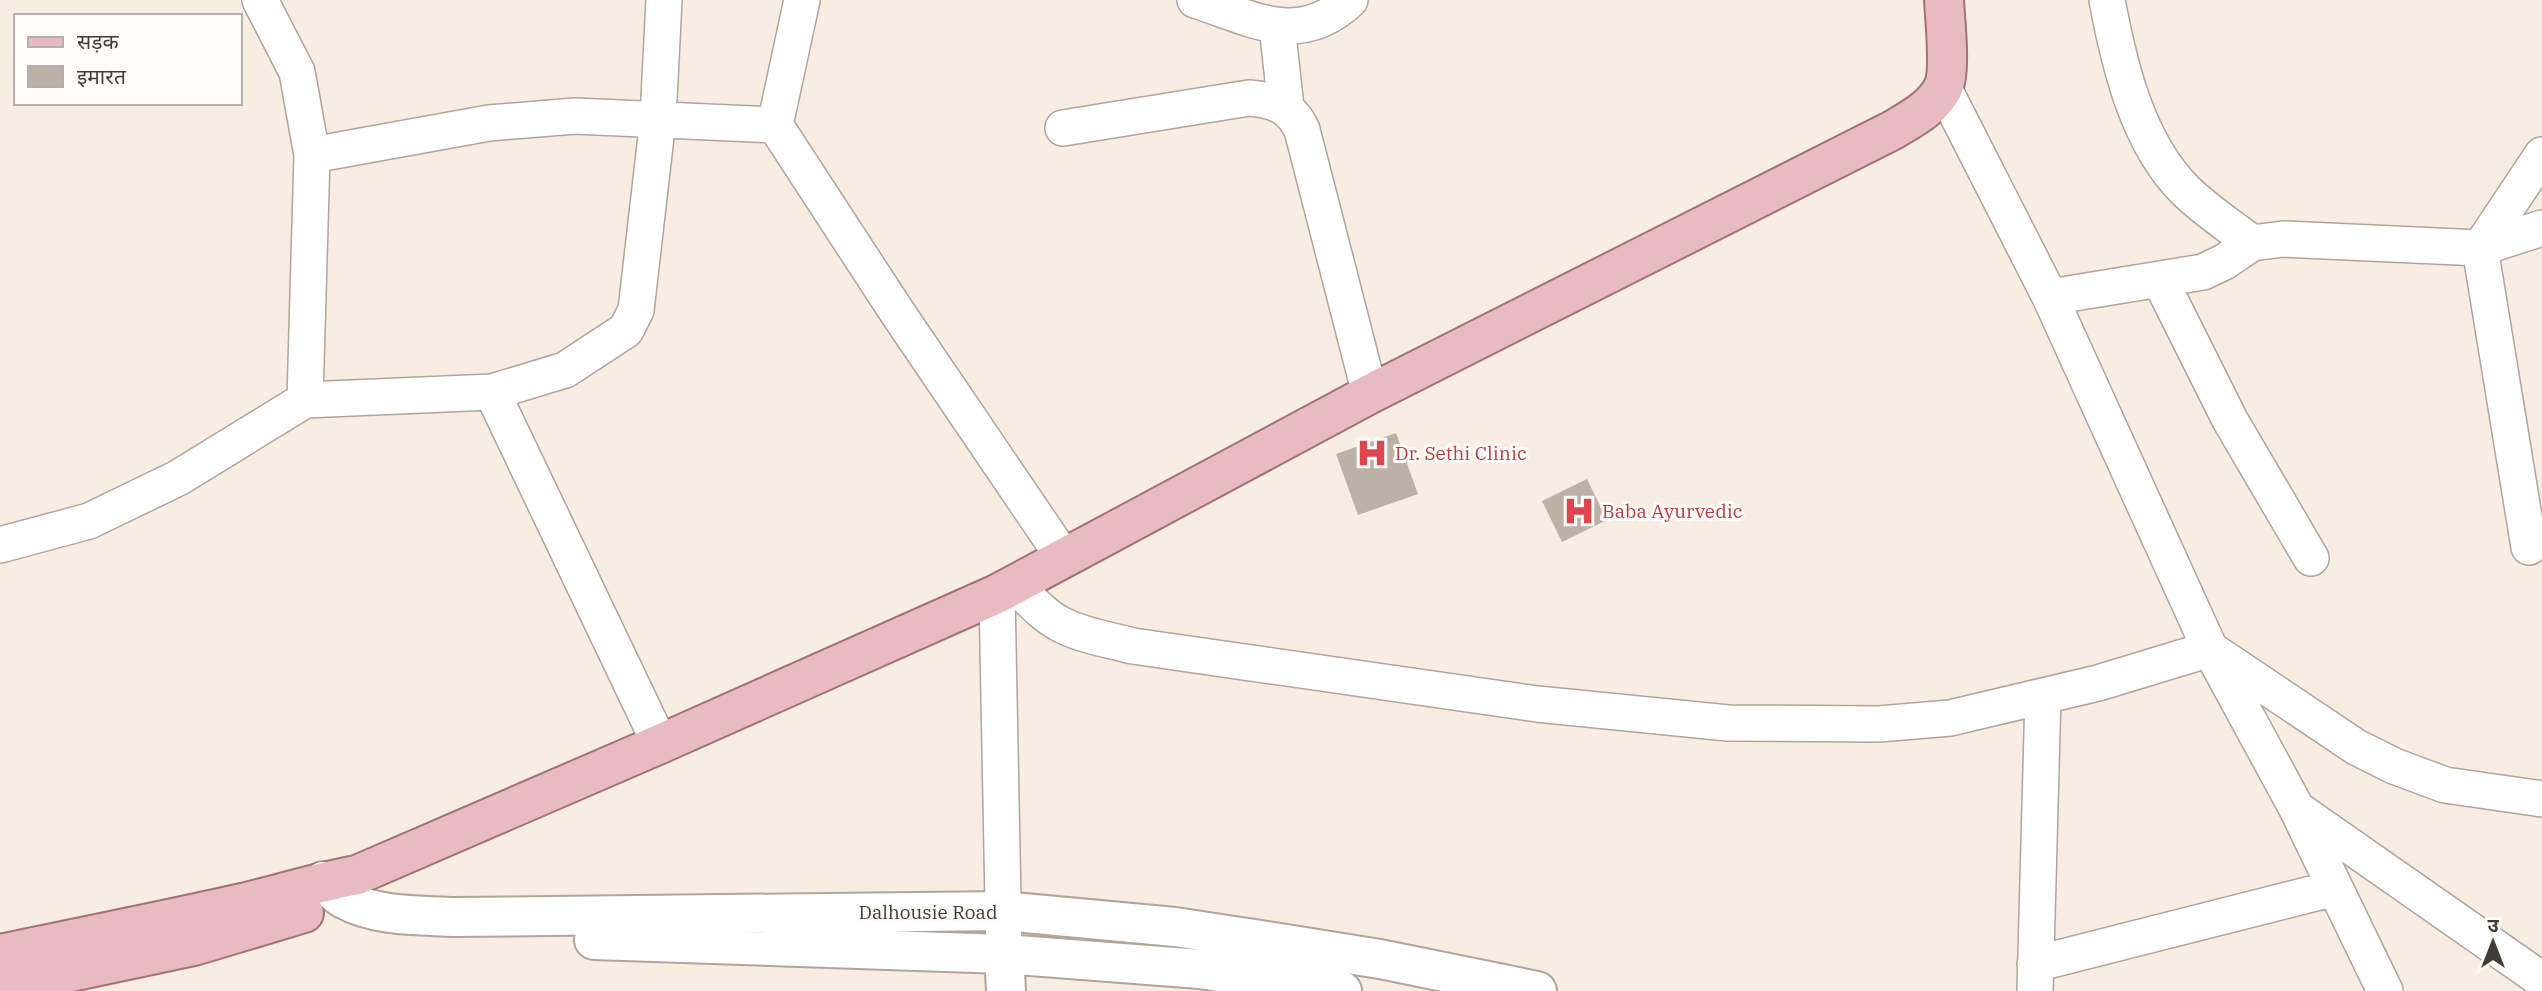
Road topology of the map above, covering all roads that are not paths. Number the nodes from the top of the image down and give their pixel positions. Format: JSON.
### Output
{"nodes":[{"id":1,"x":260,"y":0,"type":"edge"},
{"id":2,"x":664,"y":0,"type":"edge"},
{"id":3,"x":802,"y":0,"type":"edge"},
{"id":4,"x":1195,"y":0,"type":"edge"},
{"id":5,"x":1350,"y":0,"type":"edge"},
{"id":6,"x":1944,"y":0,"type":"edge"},
{"id":7,"x":2107,"y":0,"type":"edge"},
{"id":8,"x":1277,"y":26,"type":"junction"},
{"id":9,"x":1943,"y":87,"type":"junction"},
{"id":10,"x":1286,"y":107,"type":"junction"},
{"id":11,"x":657,"y":119,"type":"junction"},
{"id":12,"x":775,"y":125,"type":"junction"},
{"id":13,"x":1063,"y":128,"type":"dead end"},
{"id":14,"x":312,"y":155,"type":"junction"},
{"id":15,"x":2542,"y":155,"type":"edge"},
{"id":16,"x":2542,"y":228,"type":"edge"},
{"id":17,"x":2252,"y":243,"type":"junction"},
{"id":18,"x":2480,"y":248,"type":"junction"},
{"id":19,"x":2160,"y":280,"type":"junction"},
{"id":20,"x":2050,"y":297,"type":"junction"},
{"id":21,"x":492,"y":392,"type":"junction"},
{"id":22,"x":1370,"y":394,"type":"junction"},
{"id":23,"x":305,"y":400,"type":"junction"},
{"id":24,"x":0,"y":545,"type":"edge"},
{"id":25,"x":2529,"y":547,"type":"dead end"},
{"id":26,"x":1064,"y":558,"type":"junction"},
{"id":27,"x":2311,"y":558,"type":"dead end"},
{"id":28,"x":1006,"y":589,"type":"junction"},
{"id":29,"x":2210,"y":649,"type":"junction"},
{"id":30,"x":2043,"y":696,"type":"junction"},
{"id":31,"x":660,"y":744,"type":"junction"},
{"id":32,"x":2542,"y":799,"type":"edge"},
{"id":33,"x":2297,"y":809,"type":"junction"},
{"id":34,"x":2335,"y":888,"type":"junction"},
{"id":35,"x":328,"y":891,"type":"junction"},
{"id":36,"x":1003,"y":911,"type":"junction"},
{"id":37,"x":0,"y":954,"type":"edge"},
{"id":38,"x":1004,"y":954,"type":"junction"},
{"id":39,"x":2035,"y":977,"type":"edge"},
{"id":40,"x":2542,"y":980,"type":"edge"},
{"id":41,"x":0,"y":987,"type":"edge"},
{"id":42,"x":1006,"y":991,"type":"edge"},
{"id":43,"x":1342,"y":991,"type":"edge"},
{"id":44,"x":1537,"y":991,"type":"edge"},
{"id":45,"x":2385,"y":991,"type":"edge"}],
"edges":[{"from":1,"to":14,"type":"street"},
{"from":2,"to":11,"type":"street"},
{"from":3,"to":12,"type":"street"},
{"from":4,"to":8,"type":"street"},
{"from":5,"to":8,"type":"street"},
{"from":6,"to":9,"type":"main road"},
{"from":7,"to":17,"type":"street"},
{"from":8,"to":10,"type":"street"},
{"from":9,"to":20,"type":"street"},
{"from":9,"to":22,"type":"main road"},
{"from":10,"to":13,"type":"street"},
{"from":10,"to":22,"type":"street"},
{"from":11,"to":12,"type":"street"},
{"from":11,"to":14,"type":"street"},
{"from":11,"to":21,"type":"street"},
{"from":12,"to":26,"type":"street"},
{"from":14,"to":23,"type":"street"},
{"from":15,"to":18,"type":"street"},
{"from":16,"to":18,"type":"street"},
{"from":17,"to":18,"type":"street"},
{"from":17,"to":19,"type":"street"},
{"from":18,"to":25,"type":"street"},
{"from":19,"to":20,"type":"street"},
{"from":19,"to":27,"type":"street"},
{"from":20,"to":29,"type":"street"},
{"from":21,"to":23,"type":"street"},
{"from":21,"to":31,"type":"street"},
{"from":22,"to":26,"type":"main road"},
{"from":23,"to":24,"type":"street"},
{"from":26,"to":28,"type":"main road"},
{"from":28,"to":30,"type":"street"},
{"from":28,"to":31,"type":"main road"},
{"from":28,"to":36,"type":"street"},
{"from":29,"to":30,"type":"street"},
{"from":29,"to":32,"type":"street"},
{"from":29,"to":33,"type":"street"},
{"from":30,"to":39,"type":"street"},
{"from":31,"to":35,"type":"main road"},
{"from":33,"to":34,"type":"street"},
{"from":33,"to":40,"type":"street"},
{"from":34,"to":39,"type":"street"},
{"from":34,"to":45,"type":"street"},
{"from":35,"to":36,"type":"street","name":"Dalhousie Road"},
{"from":35,"to":37,"type":"main road"},
{"from":35,"to":38,"type":"street","name":"Dalhousie Road"},
{"from":35,"to":41,"type":"main road"},
{"from":36,"to":38,"type":"street"},
{"from":36,"to":44,"type":"street","name":"Dalhousie Road"},
{"from":38,"to":42,"type":"street"},
{"from":38,"to":43,"type":"street","name":"Dalhousie Road"}]}
